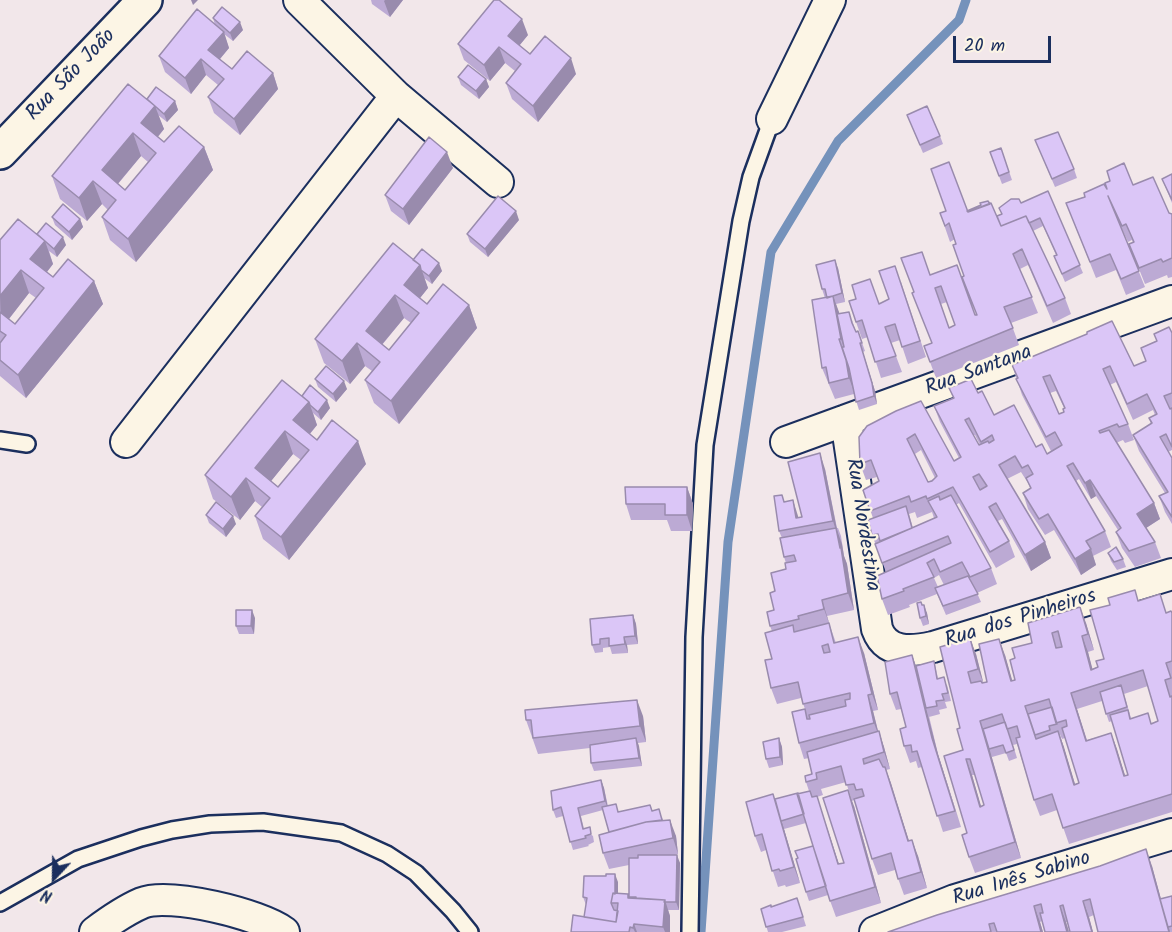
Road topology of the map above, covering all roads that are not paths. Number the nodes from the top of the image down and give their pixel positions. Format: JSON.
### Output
{"nodes":[{"id":1,"x":145,"y":0,"type":"edge"},
{"id":2,"x":299,"y":0,"type":"edge"},
{"id":3,"x":830,"y":0,"type":"edge"},
{"id":4,"x":396,"y":96,"type":"junction"},
{"id":5,"x":772,"y":119,"type":"joint"},
{"id":6,"x":0,"y":152,"type":"edge"},
{"id":7,"x":498,"y":182,"type":"dead end"},
{"id":8,"x":1172,"y":301,"type":"edge"},
{"id":9,"x":846,"y":420,"type":"junction"},
{"id":10,"x":0,"y":440,"type":"edge"},
{"id":11,"x":126,"y":442,"type":"dead end"},
{"id":12,"x":786,"y":442,"type":"dead end"},
{"id":13,"x":27,"y":444,"type":"dead end"},
{"id":14,"x":1172,"y":574,"type":"edge"},
{"id":15,"x":877,"y":629,"type":"joint"},
{"id":16,"x":1172,"y":834,"type":"edge"},
{"id":17,"x":0,"y":903,"type":"edge"},
{"id":18,"x":95,"y":932,"type":"edge"},
{"id":19,"x":284,"y":932,"type":"edge"},
{"id":20,"x":470,"y":932,"type":"edge"},
{"id":21,"x":690,"y":932,"type":"edge"},
{"id":22,"x":875,"y":932,"type":"edge"}],
"edges":[{"from":1,"to":6,"type":"street","name":"Rua São João"},
{"from":2,"to":4,"type":"street"},
{"from":3,"to":5,"type":"street"},
{"from":4,"to":7,"type":"street"},
{"from":4,"to":11,"type":"street"},
{"from":5,"to":21,"type":"lane"},
{"from":8,"to":9,"type":"street","name":"Rua Santana"},
{"from":9,"to":12,"type":"street","name":"Rua Santana"},
{"from":9,"to":15,"type":"street","name":"Rua Nordestina"},
{"from":10,"to":13,"type":"lane"},
{"from":14,"to":15,"type":"street","name":"Rua dos Pinheiros"},
{"from":16,"to":22,"type":"street","name":"Rua Inês Sabino"},
{"from":17,"to":20,"type":"lane"},
{"from":18,"to":19,"type":"street"}]}
